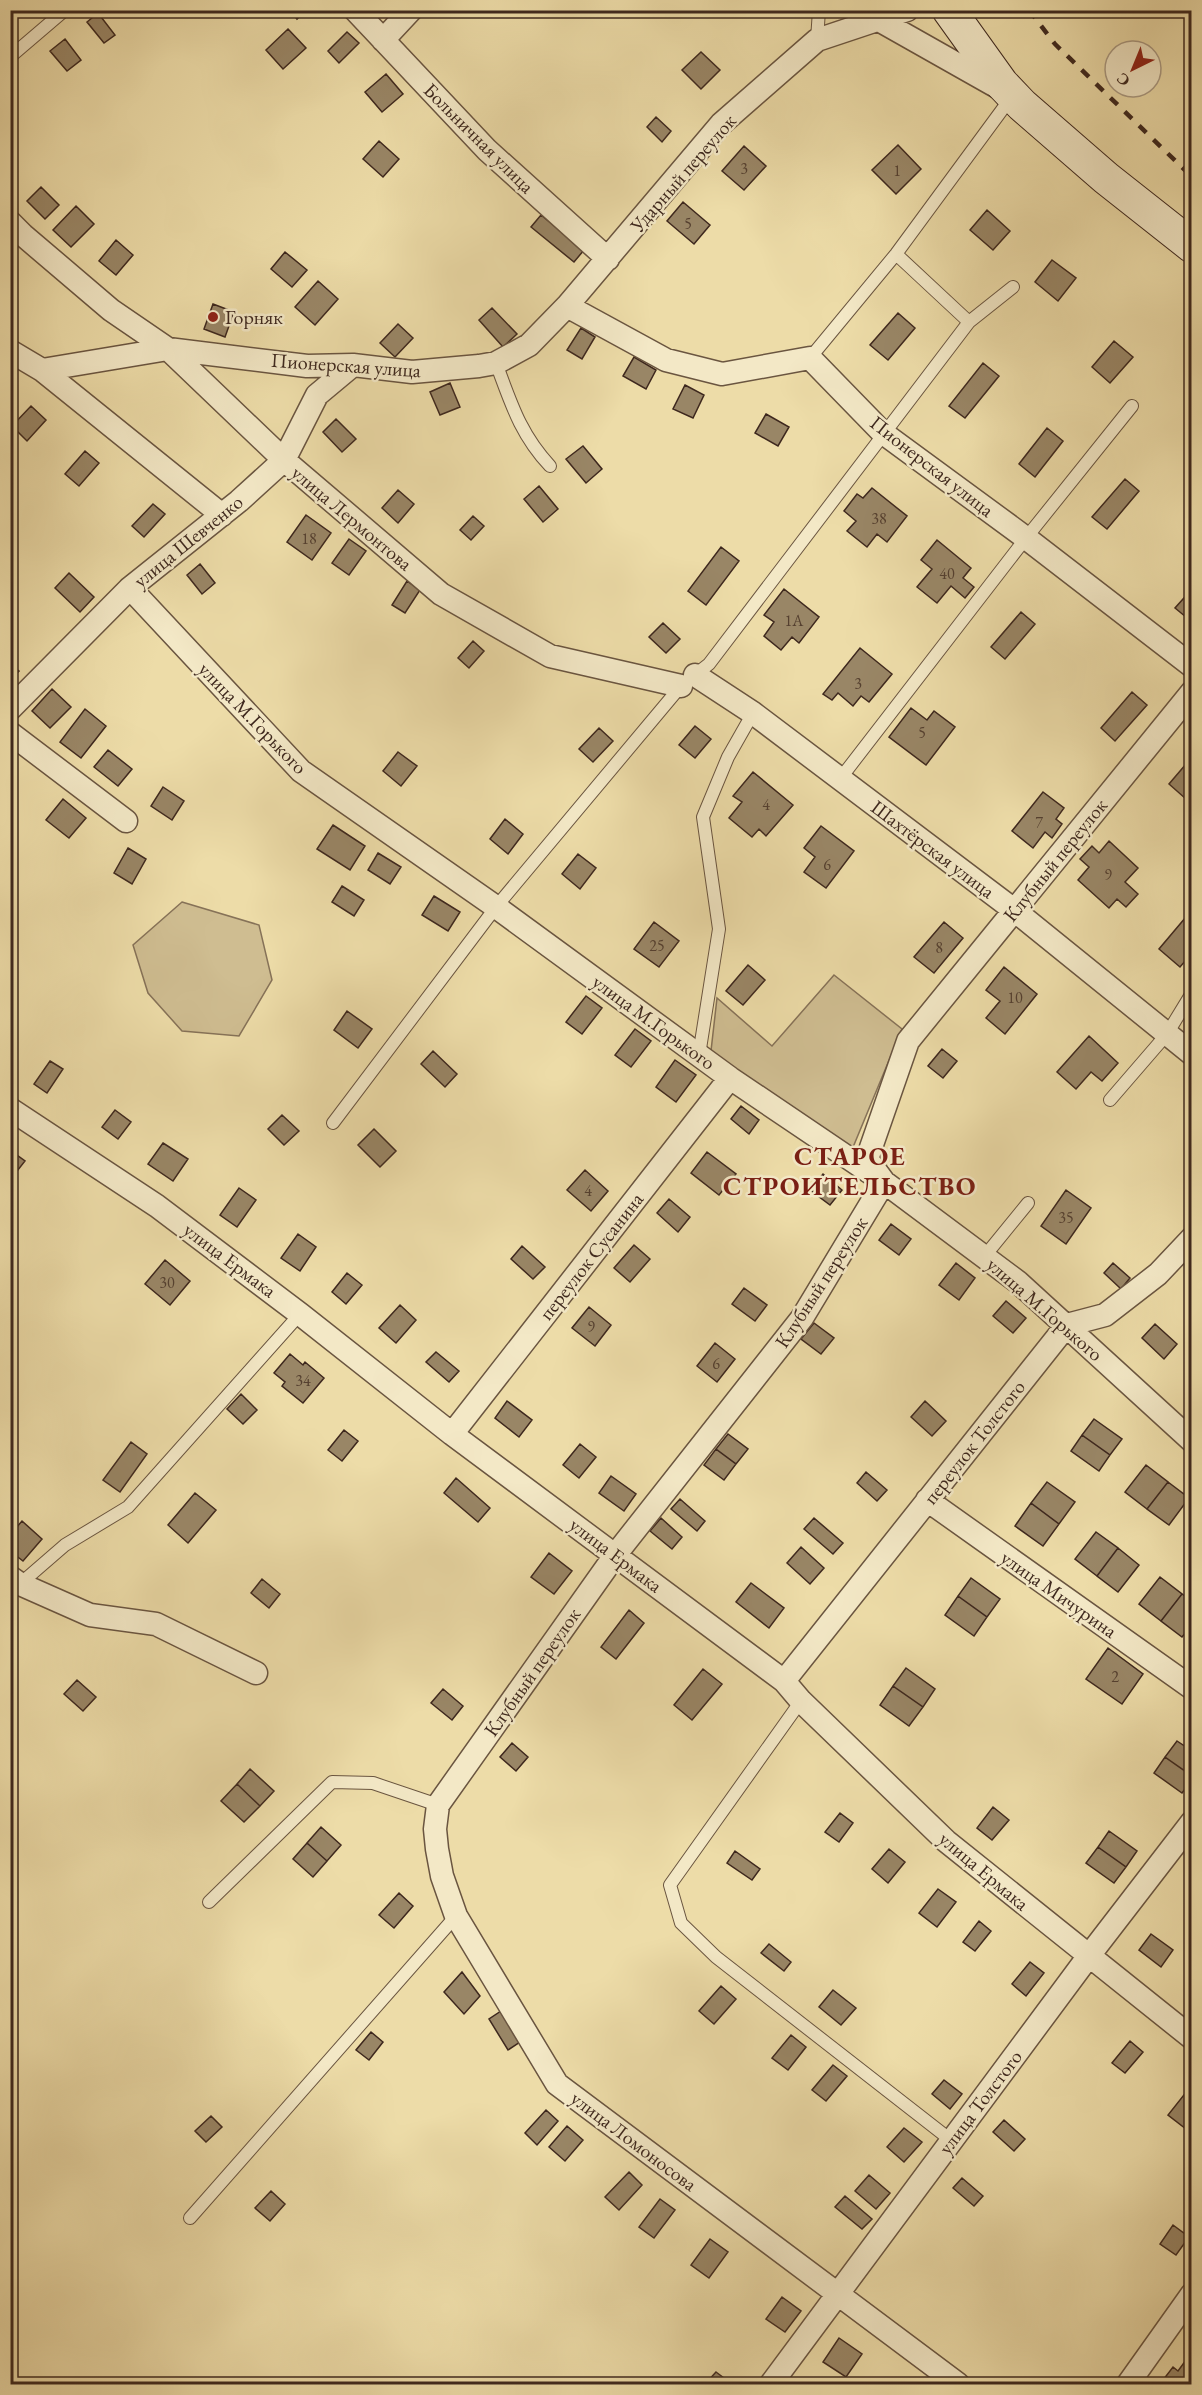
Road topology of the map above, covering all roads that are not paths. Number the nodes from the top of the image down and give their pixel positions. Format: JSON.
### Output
{"nodes":[{"id":1,"x":65,"y":10,"type":"edge"},
{"id":2,"x":355,"y":10,"type":"edge"},
{"id":3,"x":411,"y":10,"type":"edge"},
{"id":4,"x":819,"y":10,"type":"edge"},
{"id":5,"x":908,"y":10,"type":"edge"},
{"id":6,"x":949,"y":10,"type":"edge"},
{"id":7,"x":871,"y":15,"type":"edge"},
{"id":8,"x":383,"y":40,"type":"junction"},
{"id":9,"x":817,"y":40,"type":"junction"},
{"id":10,"x":10,"y":57,"type":"edge"},
{"id":11,"x":1012,"y":95,"type":"junction"},
{"id":12,"x":10,"y":222,"type":"edge"},
{"id":13,"x":1191,"y":246,"type":"edge"},
{"id":14,"x":896,"y":254,"type":"junction"},
{"id":15,"x":608,"y":260,"type":"junction"},
{"id":16,"x":1013,"y":287,"type":"dead end"},
{"id":17,"x":567,"y":306,"type":"junction"},
{"id":18,"x":969,"y":322,"type":"junction"},
{"id":19,"x":168,"y":348,"type":"junction"},
{"id":20,"x":10,"y":351,"type":"edge"},
{"id":21,"x":810,"y":358,"type":"junction"},
{"id":22,"x":496,"y":363,"type":"junction"},
{"id":23,"x":353,"y":365,"type":"junction"},
{"id":24,"x":42,"y":370,"type":"junction"},
{"id":25,"x":1132,"y":406,"type":"dead end"},
{"id":26,"x":883,"y":433,"type":"junction"},
{"id":27,"x":284,"y":460,"type":"junction"},
{"id":28,"x":550,"y":466,"type":"dead end"},
{"id":29,"x":222,"y":515,"type":"junction"},
{"id":30,"x":1026,"y":538,"type":"junction"},
{"id":31,"x":130,"y":588,"type":"junction"},
{"id":32,"x":1191,"y":666,"type":"edge"},
{"id":33,"x":688,"y":680,"type":"junction"},
{"id":34,"x":1191,"y":692,"type":"edge"},
{"id":35,"x":10,"y":710,"type":"edge"},
{"id":36,"x":753,"y":713,"type":"junction"},
{"id":37,"x":10,"y":733,"type":"edge"},
{"id":38,"x":840,"y":779,"type":"junction"},
{"id":39,"x":126,"y":821,"type":"dead end"},
{"id":40,"x":496,"y":907,"type":"junction"},
{"id":41,"x":1014,"y":910,"type":"junction"},
{"id":42,"x":1191,"y":993,"type":"edge"},
{"id":43,"x":1167,"y":1034,"type":"junction"},
{"id":44,"x":1191,"y":1054,"type":"edge"},
{"id":45,"x":699,"y":1055,"type":"junction"},
{"id":46,"x":730,"y":1078,"type":"junction"},
{"id":47,"x":1110,"y":1100,"type":"dead end"},
{"id":48,"x":10,"y":1109,"type":"edge"},
{"id":49,"x":333,"y":1123,"type":"dead end"},
{"id":50,"x":884,"y":1182,"type":"junction"},
{"id":51,"x":1028,"y":1203,"type":"dead end"},
{"id":52,"x":1191,"y":1238,"type":"edge"},
{"id":53,"x":984,"y":1257,"type":"junction"},
{"id":54,"x":300,"y":1314,"type":"junction"},
{"id":55,"x":1067,"y":1325,"type":"junction"},
{"id":56,"x":452,"y":1434,"type":"junction"},
{"id":57,"x":1191,"y":1441,"type":"edge"},
{"id":58,"x":927,"y":1500,"type":"junction"},
{"id":59,"x":615,"y":1554,"type":"junction"},
{"id":60,"x":15,"y":1580,"type":"edge"},
{"id":61,"x":255,"y":1673,"type":"dead end"},
{"id":62,"x":784,"y":1681,"type":"junction"},
{"id":63,"x":1191,"y":1688,"type":"edge"},
{"id":64,"x":801,"y":1701,"type":"junction"},
{"id":65,"x":438,"y":1805,"type":"junction"},
{"id":66,"x":1191,"y":1822,"type":"edge"},
{"id":67,"x":209,"y":1902,"type":"dead end"},
{"id":68,"x":456,"y":1916,"type":"junction"},
{"id":69,"x":1088,"y":1957,"type":"junction"},
{"id":70,"x":1191,"y":2038,"type":"edge"},
{"id":71,"x":952,"y":2141,"type":"junction"},
{"id":72,"x":190,"y":2218,"type":"dead end"},
{"id":73,"x":1191,"y":2294,"type":"edge"},
{"id":74,"x":837,"y":2295,"type":"junction"},
{"id":75,"x":771,"y":2385,"type":"edge"},
{"id":76,"x":958,"y":2385,"type":"edge"},
{"id":77,"x":1128,"y":2385,"type":"edge"}],
"edges":[{"from":1,"to":10,"type":"lane"},
{"from":2,"to":8,"type":"street","name":"Больничная улица"},
{"from":3,"to":8,"type":"street"},
{"from":4,"to":9,"type":"lane"},
{"from":5,"to":7,"type":"street","name":"Ударный переулок"},
{"from":6,"to":11,"type":"street"},
{"from":7,"to":9,"type":"street","name":"Ударный переулок"},
{"from":7,"to":11,"type":"street"},
{"from":8,"to":15,"type":"street","name":"Больничная улица"},
{"from":9,"to":15,"type":"street","name":"Ударный переулок"},
{"from":11,"to":13,"type":"street"},
{"from":11,"to":14,"type":"lane"},
{"from":12,"to":19,"type":"street","name":"Пионерская улица"},
{"from":14,"to":18,"type":"lane"},
{"from":14,"to":21,"type":"lane"},
{"from":15,"to":17,"type":"street","name":"Ударный переулок"},
{"from":16,"to":18,"type":"lane"},
{"from":17,"to":21,"type":"street"},
{"from":17,"to":22,"type":"street","name":"Пионерская улица"},
{"from":18,"to":26,"type":"lane"},
{"from":19,"to":23,"type":"street","name":"Пионерская улица"},
{"from":19,"to":24,"type":"street"},
{"from":19,"to":27,"type":"street","name":"улица Лермонтова"},
{"from":20,"to":24,"type":"street"},
{"from":21,"to":26,"type":"street","name":"Пионерская улица"},
{"from":22,"to":23,"type":"street","name":"Пионерская улица"},
{"from":22,"to":28,"type":"lane"},
{"from":23,"to":27,"type":"street","name":"улица Шевченко"},
{"from":24,"to":29,"type":"street"},
{"from":25,"to":30,"type":"lane"},
{"from":26,"to":30,"type":"street","name":"Пионерская улица"},
{"from":26,"to":33,"type":"lane"},
{"from":27,"to":29,"type":"street","name":"улица Шевченко"},
{"from":27,"to":33,"type":"street","name":"улица Лермонтова"},
{"from":29,"to":31,"type":"street","name":"улица Шевченко"},
{"from":30,"to":32,"type":"street","name":"Пионерская улица"},
{"from":30,"to":38,"type":"lane"},
{"from":31,"to":35,"type":"street","name":"улица Шевченко"},
{"from":31,"to":40,"type":"street","name":"улица М.Горького"},
{"from":33,"to":36,"type":"street","name":"Шахтёрская улица"},
{"from":33,"to":40,"type":"lane"},
{"from":34,"to":41,"type":"street","name":"Клубный переулок"},
{"from":36,"to":38,"type":"street","name":"Шахтёрская улица"},
{"from":36,"to":45,"type":"lane"},
{"from":37,"to":39,"type":"street"},
{"from":38,"to":41,"type":"street","name":"Шахтёрская улица"},
{"from":40,"to":45,"type":"street","name":"улица М.Горького"},
{"from":40,"to":49,"type":"lane"},
{"from":41,"to":43,"type":"street","name":"Шахтёрская улица"},
{"from":41,"to":50,"type":"street","name":"Клубный переулок"},
{"from":42,"to":43,"type":"lane"},
{"from":43,"to":44,"type":"street","name":"Шахтёрская улица"},
{"from":43,"to":47,"type":"lane"},
{"from":45,"to":46,"type":"street","name":"улица М.Горького"},
{"from":46,"to":50,"type":"street","name":"улица М.Горького"},
{"from":46,"to":56,"type":"street","name":"переулок Сусанина"},
{"from":48,"to":54,"type":"street","name":"улица Ермака"},
{"from":50,"to":53,"type":"street","name":"улица М.Горького"},
{"from":50,"to":59,"type":"street","name":"Клубный переулок"},
{"from":51,"to":53,"type":"lane"},
{"from":52,"to":55,"type":"street"},
{"from":53,"to":55,"type":"street","name":"улица М.Горького"},
{"from":54,"to":56,"type":"street","name":"улица Ермака"},
{"from":54,"to":60,"type":"lane"},
{"from":55,"to":57,"type":"street","name":"улица М.Горького"},
{"from":55,"to":58,"type":"street","name":"переулок Толстого"},
{"from":56,"to":59,"type":"street","name":"улица Ермака"},
{"from":58,"to":62,"type":"street","name":"переулок Толстого"},
{"from":58,"to":63,"type":"street","name":"улица Мичурина"},
{"from":59,"to":62,"type":"street","name":"улица Ермака"},
{"from":59,"to":65,"type":"street","name":"Клубный переулок"},
{"from":60,"to":61,"type":"street"},
{"from":62,"to":64,"type":"street","name":"улица Ермака"},
{"from":64,"to":69,"type":"street","name":"улица Ермака"},
{"from":64,"to":71,"type":"lane"},
{"from":65,"to":67,"type":"lane"},
{"from":65,"to":68,"type":"street","name":"улица Ломоносова"},
{"from":66,"to":69,"type":"street","name":"улица Толстого"},
{"from":68,"to":72,"type":"lane"},
{"from":68,"to":74,"type":"street","name":"улица Ломоносова"},
{"from":69,"to":70,"type":"street","name":"улица Ермака"},
{"from":69,"to":71,"type":"street","name":"улица Толстого"},
{"from":71,"to":74,"type":"street","name":"улица Толстого"},
{"from":73,"to":77,"type":"street"},
{"from":74,"to":75,"type":"street","name":"улица Толстого"},
{"from":74,"to":76,"type":"street","name":"улица Ломоносова"}]}
